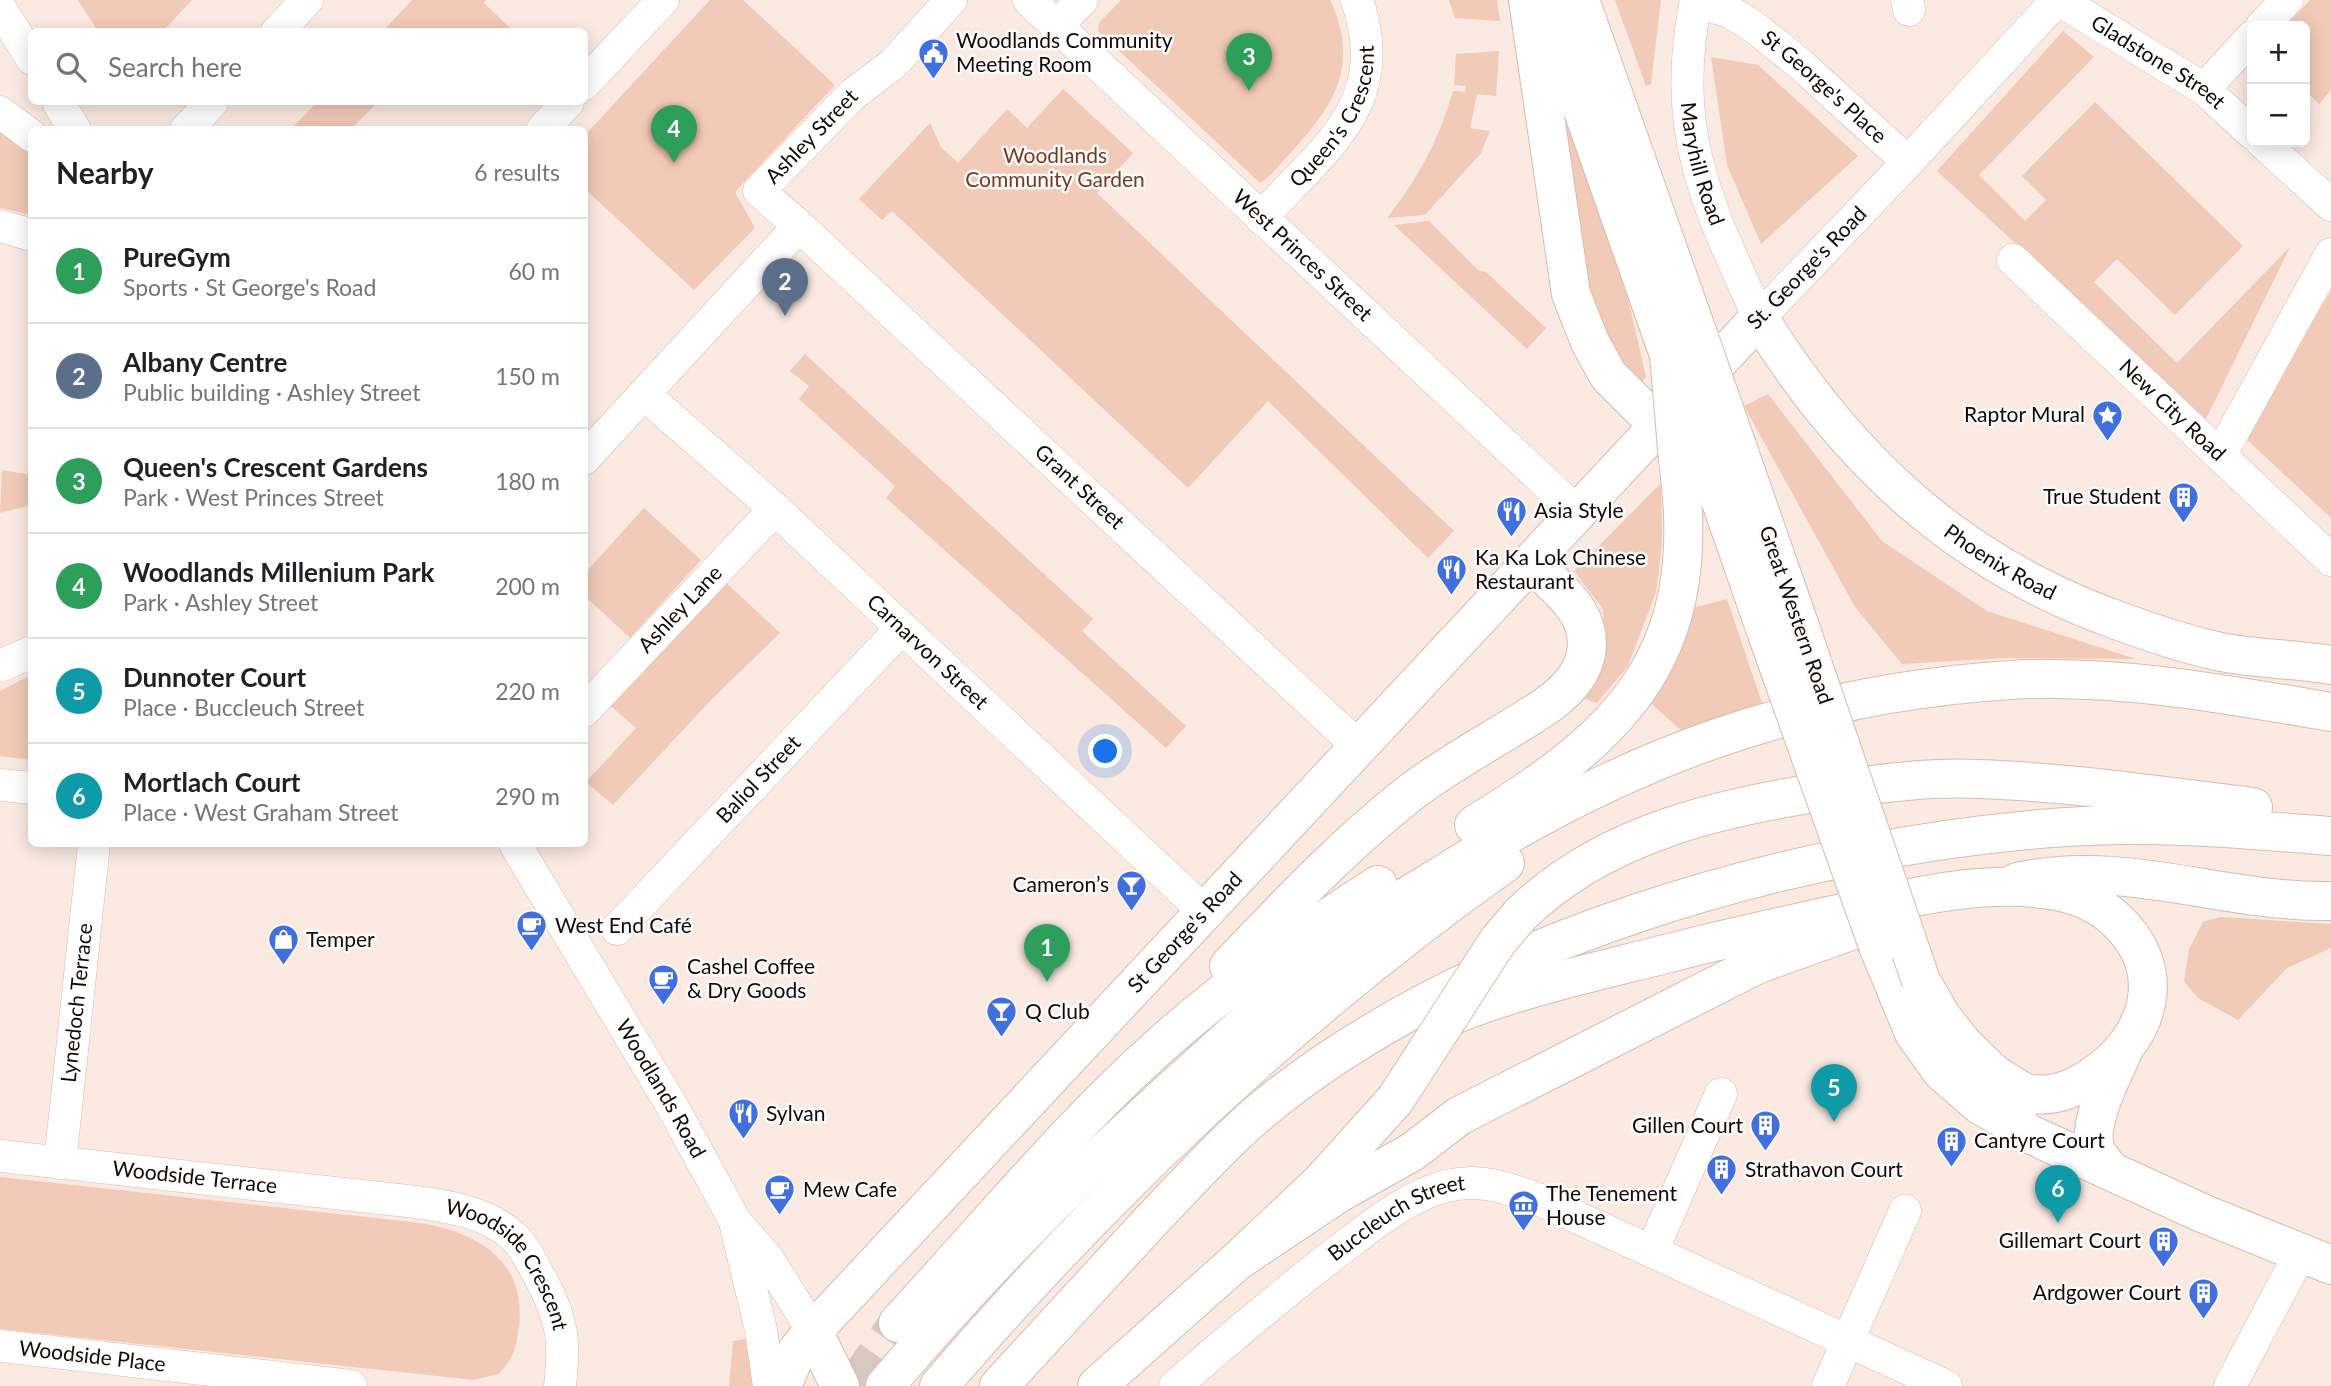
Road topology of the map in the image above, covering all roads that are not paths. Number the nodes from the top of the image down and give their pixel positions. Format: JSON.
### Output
{"nodes":[{"id":1,"x":307,"y":0,"type":"edge"},
{"id":2,"x":663,"y":0,"type":"edge"},
{"id":3,"x":951,"y":0,"type":"edge"},
{"id":4,"x":1029,"y":0,"type":"edge"},
{"id":5,"x":1082,"y":0,"type":"edge"},
{"id":6,"x":1357,"y":0,"type":"edge"},
{"id":7,"x":1528,"y":0,"type":"edge"},
{"id":8,"x":1544,"y":0,"type":"edge"},
{"id":9,"x":1580,"y":0,"type":"edge"},
{"id":10,"x":2058,"y":0,"type":"edge"},
{"id":11,"x":2287,"y":0,"type":"edge"},
{"id":12,"x":1696,"y":1,"type":"edge"},
{"id":13,"x":0,"y":8,"type":"edge"},
{"id":14,"x":2267,"y":21,"type":"edge"},
{"id":15,"x":1057,"y":26,"type":"junction"},
{"id":16,"x":281,"y":28,"type":"edge"},
{"id":17,"x":2247,"y":42,"type":"edge"},
{"id":18,"x":28,"y":53,"type":"edge"},
{"id":19,"x":588,"y":80,"type":"edge"},
{"id":20,"x":2204,"y":89,"type":"junction"},
{"id":21,"x":60,"y":105,"type":"edge"},
{"id":22,"x":209,"y":105,"type":"edge"},
{"id":23,"x":565,"y":105,"type":"edge"},
{"id":24,"x":0,"y":112,"type":"edge"},
{"id":25,"x":73,"y":126,"type":"edge"},
{"id":26,"x":190,"y":126,"type":"edge"},
{"id":27,"x":546,"y":126,"type":"edge"},
{"id":28,"x":2247,"y":128,"type":"edge"},
{"id":29,"x":28,"y":133,"type":"edge"},
{"id":30,"x":2267,"y":147,"type":"edge"},
{"id":31,"x":1908,"y":162,"type":"junction"},
{"id":32,"x":2331,"y":205,"type":"edge"},
{"id":33,"x":1261,"y":218,"type":"junction"},
{"id":34,"x":0,"y":226,"type":"edge"},
{"id":35,"x":799,"y":226,"type":"junction"},
{"id":36,"x":28,"y":233,"type":"edge"},
{"id":37,"x":2331,"y":254,"type":"edge"},
{"id":38,"x":2013,"y":260,"type":"dead end"},
{"id":39,"x":1759,"y":317,"type":"junction"},
{"id":40,"x":1684,"y":348,"type":"junction"},
{"id":41,"x":645,"y":395,"type":"junction"},
{"id":42,"x":1658,"y":425,"type":"junction"},
{"id":43,"x":2221,"y":454,"type":"junction"},
{"id":44,"x":1707,"y":455,"type":"junction"},
{"id":45,"x":588,"y":456,"type":"edge"},
{"id":46,"x":775,"y":509,"type":"junction"},
{"id":47,"x":1567,"y":523,"type":"junction"},
{"id":48,"x":2331,"y":560,"type":"edge"},
{"id":49,"x":1531,"y":563,"type":"junction"},
{"id":50,"x":902,"y":628,"type":"junction"},
{"id":51,"x":28,"y":654,"type":"edge"},
{"id":52,"x":2331,"y":665,"type":"edge"},
{"id":53,"x":0,"y":666,"type":"edge"},
{"id":54,"x":588,"y":706,"type":"edge"},
{"id":55,"x":2331,"y":712,"type":"edge"},
{"id":56,"x":2331,"y":736,"type":"edge"},
{"id":57,"x":1360,"y":748,"type":"junction"},
{"id":58,"x":0,"y":785,"type":"edge"},
{"id":59,"x":28,"y":788,"type":"edge"},
{"id":60,"x":2324,"y":826,"type":"edge"},
{"id":61,"x":94,"y":847,"type":"edge"},
{"id":62,"x":516,"y":847,"type":"edge"},
{"id":63,"x":1993,"y":887,"type":"junction"},
{"id":64,"x":2331,"y":901,"type":"edge"},
{"id":65,"x":1205,"y":912,"type":"junction"},
{"id":66,"x":617,"y":929,"type":"dead end"},
{"id":67,"x":1908,"y":987,"type":"junction"},
{"id":68,"x":1172,"y":1035,"type":"junction"},
{"id":69,"x":2121,"y":1054,"type":"junction"},
{"id":70,"x":2000,"y":1077,"type":"junction"},
{"id":71,"x":1721,"y":1094,"type":"dead end"},
{"id":72,"x":2098,"y":1150,"type":"junction"},
{"id":73,"x":0,"y":1156,"type":"edge"},
{"id":74,"x":60,"y":1163,"type":"junction"},
{"id":75,"x":389,"y":1199,"type":"joint"},
{"id":76,"x":1905,"y":1211,"type":"dead end"},
{"id":77,"x":735,"y":1222,"type":"junction"},
{"id":78,"x":1652,"y":1251,"type":"junction"},
{"id":79,"x":2316,"y":1259,"type":"edge"},
{"id":80,"x":1236,"y":1262,"type":"junction"},
{"id":81,"x":1065,"y":1313,"type":"junction"},
{"id":82,"x":898,"y":1323,"type":"tunnel mouth"},
{"id":83,"x":813,"y":1331,"type":"junction"},
{"id":84,"x":1849,"y":1340,"type":"junction"},
{"id":85,"x":0,"y":1346,"type":"edge"},
{"id":86,"x":351,"y":1386,"type":"edge"},
{"id":87,"x":560,"y":1386,"type":"edge"},
{"id":88,"x":769,"y":1386,"type":"edge"},
{"id":89,"x":782,"y":1386,"type":"edge"},
{"id":90,"x":840,"y":1386,"type":"edge"},
{"id":91,"x":885,"y":1386,"type":"edge"},
{"id":92,"x":939,"y":1386,"type":"edge"},
{"id":93,"x":999,"y":1386,"type":"edge"},
{"id":94,"x":1097,"y":1386,"type":"edge"},
{"id":95,"x":1175,"y":1386,"type":"edge"},
{"id":96,"x":1828,"y":1386,"type":"edge"},
{"id":97,"x":1946,"y":1386,"type":"edge"},
{"id":98,"x":2230,"y":1386,"type":"edge"}],
"edges":[{"from":1,"to":16,"type":"street"},
{"from":2,"to":19,"type":"street"},
{"from":3,"to":35,"type":"street","name":"Ashley Street"},
{"from":4,"to":15,"type":"street","name":"West Princes Street"},
{"from":5,"to":15,"type":"street"},
{"from":6,"to":33,"type":"street","name":"Queen's Crescent"},
{"from":7,"to":42,"type":"main road"},
{"from":8,"to":40,"type":"main road","name":"Great Western Road"},
{"from":9,"to":40,"type":"main road","name":"Great Western Road"},
{"from":10,"to":20,"type":"street","name":"Gladstone Street"},
{"from":10,"to":31,"type":"street","name":"St. George's Road"},
{"from":11,"to":14,"type":"street"},
{"from":12,"to":31,"type":"street","name":"St George's Place"},
{"from":12,"to":39,"type":"street","name":"Maryhill Road"},
{"from":13,"to":18,"type":"street"},
{"from":15,"to":33,"type":"street","name":"West Princes Street"},
{"from":17,"to":20,"type":"street"},
{"from":20,"to":28,"type":"street","name":"Gladstone Street"},
{"from":21,"to":25,"type":"street"},
{"from":22,"to":26,"type":"street"},
{"from":23,"to":27,"type":"street"},
{"from":24,"to":29,"type":"street"},
{"from":30,"to":32,"type":"street"},
{"from":31,"to":39,"type":"street","name":"St. George's Road"},
{"from":33,"to":47,"type":"street","name":"West Princes Street"},
{"from":34,"to":36,"type":"street"},
{"from":35,"to":41,"type":"street"},
{"from":35,"to":57,"type":"street","name":"Grant Street"},
{"from":37,"to":43,"type":"street"},
{"from":38,"to":43,"type":"street","name":"New City Road"},
{"from":39,"to":42,"type":"main road","name":"St. George's Road"},
{"from":39,"to":52,"type":"main road","name":"Phoenix Road"},
{"from":40,"to":44,"type":"main road","bridge":true},
{"from":40,"to":44,"type":"main road","name":"Great Western Road","bridge":true},
{"from":41,"to":45,"type":"street"},
{"from":41,"to":46,"type":"street","name":"Carnarvon Street"},
{"from":42,"to":47,"type":"main road","name":"St. George's Road"},
{"from":43,"to":48,"type":"street","name":"New City Road"},
{"from":44,"to":67,"type":"main road","name":"Great Western Road","bridge":true},
{"from":44,"to":68,"type":"main road"},
{"from":46,"to":50,"type":"street","name":"Carnarvon Street"},
{"from":46,"to":54,"type":"street","name":"Ashley Lane"},
{"from":47,"to":49,"type":"main road","name":"St George's Road"},
{"from":49,"to":57,"type":"main road","name":"St George's Road"},
{"from":49,"to":68,"type":"main road"},
{"from":50,"to":65,"type":"street","name":"Carnarvon Street"},
{"from":50,"to":66,"type":"street","name":"Baliol Street"},
{"from":51,"to":53,"type":"street"},
{"from":55,"to":91,"type":"main road"},
{"from":56,"to":92,"type":"main road"},
{"from":57,"to":65,"type":"main road","name":"St George's Road"},
{"from":58,"to":59,"type":"street"},
{"from":60,"to":80,"type":"main road","bridge":true},
{"from":60,"to":81,"type":"main road"},
{"from":61,"to":74,"type":"street","name":"Lynedoch Terrace"},
{"from":62,"to":77,"type":"street","name":"Woodlands Road"},
{"from":63,"to":64,"type":"main road"},
{"from":63,"to":69,"type":"main road"},
{"from":63,"to":80,"type":"main road"},
{"from":63,"to":81,"type":"main road"},
{"from":65,"to":83,"type":"main road","name":"St George's Road"},
{"from":67,"to":70,"type":"main road","name":"Great Western Road"},
{"from":67,"to":72,"type":"main road","name":"Great Western Road"},
{"from":68,"to":82,"type":"main road"},
{"from":69,"to":70,"type":"main road"},
{"from":69,"to":72,"type":"main road"},
{"from":70,"to":72,"type":"main road","name":"Great Western Road"},
{"from":71,"to":78,"type":"street"},
{"from":72,"to":79,"type":"main road"},
{"from":73,"to":74,"type":"street","name":"Woodside Terrace"},
{"from":74,"to":75,"type":"street","name":"Woodside Terrace"},
{"from":75,"to":87,"type":"street","name":"Woodside Crescent"},
{"from":76,"to":84,"type":"street"},
{"from":77,"to":83,"type":"street","name":"Woodlands Road"},
{"from":77,"to":88,"type":"street"},
{"from":78,"to":84,"type":"street","name":"Buccleuch Street"},
{"from":78,"to":95,"type":"street","name":"Buccleuch Street"},
{"from":79,"to":98,"type":"street"},
{"from":80,"to":94,"type":"main road"},
{"from":81,"to":93,"type":"main road"},
{"from":83,"to":89,"type":"main road","name":"St George's Road"},
{"from":83,"to":90,"type":"main road"},
{"from":84,"to":96,"type":"street"},
{"from":84,"to":97,"type":"street","name":"Buccleuch Street"},
{"from":85,"to":86,"type":"street","name":"Woodside Place"}]}
